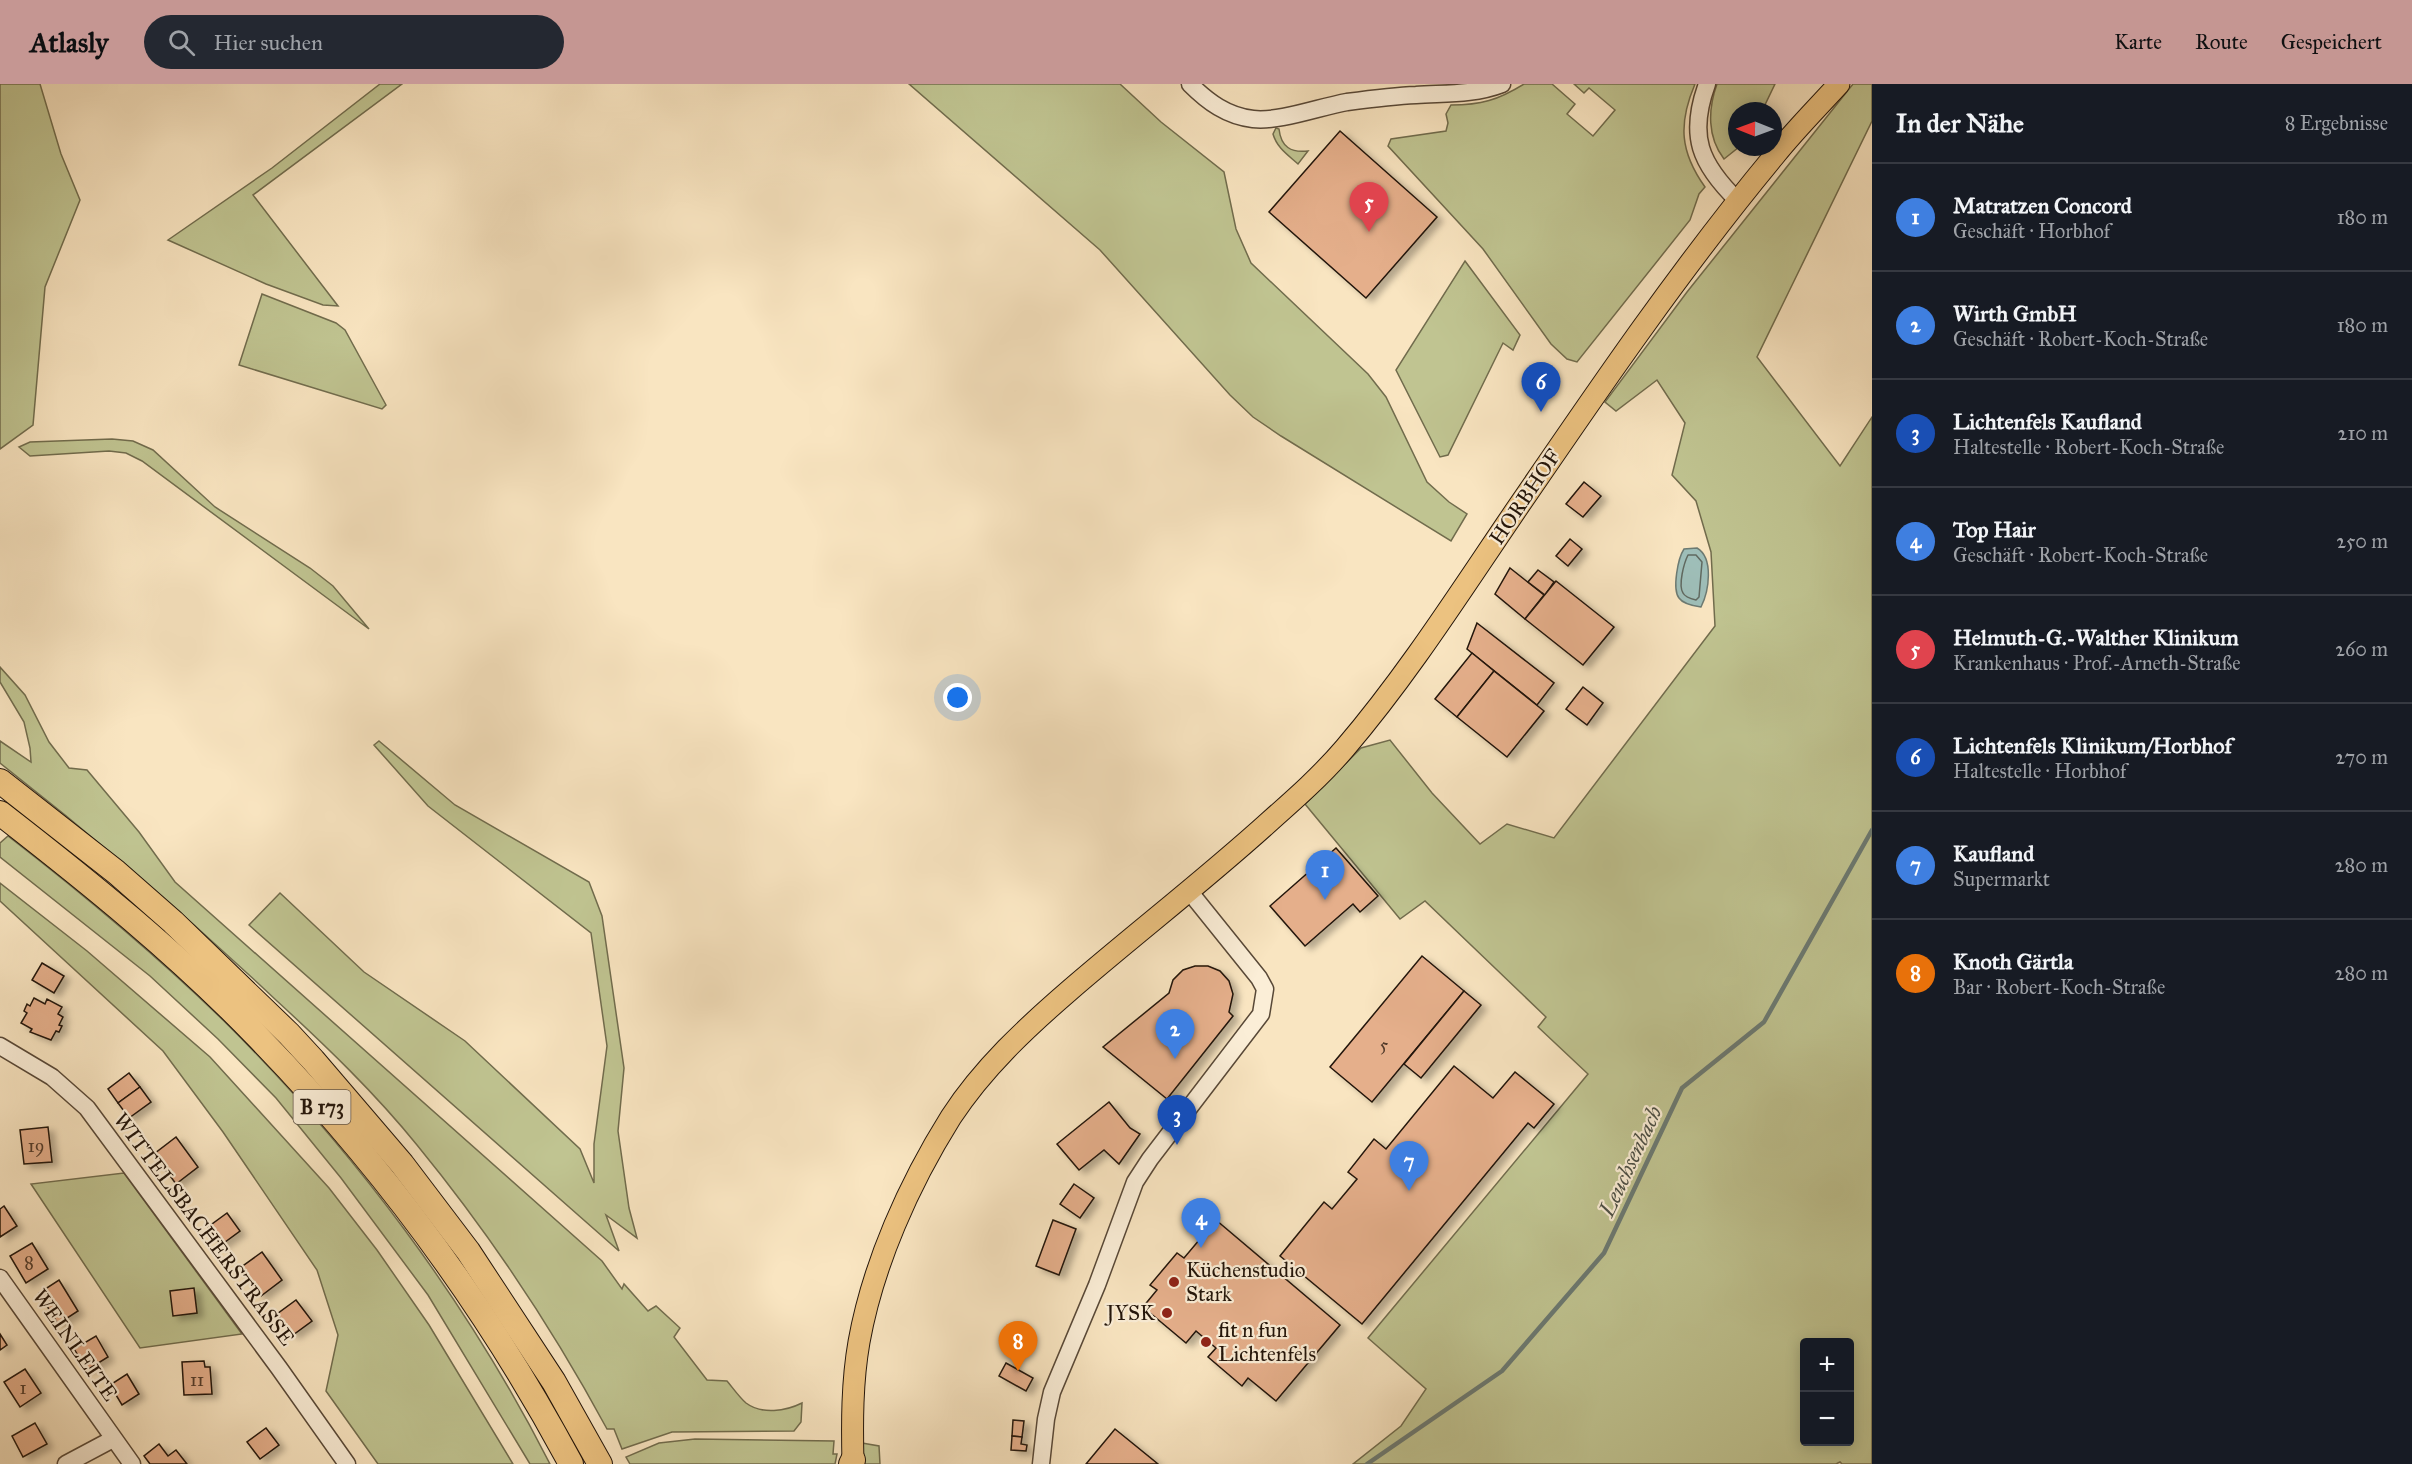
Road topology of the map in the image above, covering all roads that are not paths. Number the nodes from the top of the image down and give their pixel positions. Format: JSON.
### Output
{"nodes":[{"id":1,"x":1190,"y":84,"type":"edge"},
{"id":2,"x":1502,"y":84,"type":"edge"},
{"id":3,"x":1707,"y":84,"type":"edge"},
{"id":4,"x":1839,"y":84,"type":"edge"},
{"id":5,"x":1738,"y":201,"type":"junction"},
{"id":6,"x":0,"y":781,"type":"edge"},
{"id":7,"x":0,"y":813,"type":"edge"},
{"id":8,"x":1189,"y":891,"type":"junction"},
{"id":9,"x":0,"y":1046,"type":"edge"},
{"id":10,"x":0,"y":1278,"type":"edge"},
{"id":11,"x":554,"y":1382,"type":"junction"},
{"id":12,"x":113,"y":1439,"type":"junction"},
{"id":13,"x":852,"y":1463,"type":"edge"},
{"id":14,"x":66,"y":1464,"type":"edge"},
{"id":15,"x":132,"y":1464,"type":"edge"},
{"id":16,"x":347,"y":1464,"type":"edge"},
{"id":17,"x":572,"y":1464,"type":"edge"},
{"id":18,"x":600,"y":1464,"type":"edge"},
{"id":19,"x":616,"y":1464,"type":"edge"},
{"id":20,"x":1041,"y":1464,"type":"edge"}],
"edges":[{"from":1,"to":2,"type":"street"},
{"from":3,"to":5,"type":"street"},
{"from":4,"to":5,"type":"main road","name":"HORBHOF"},
{"from":5,"to":8,"type":"main road","name":"HORBHOF"},
{"from":6,"to":11,"type":"highway","number":"B 173"},
{"from":7,"to":17,"type":"highway","number":"B 173"},
{"from":8,"to":13,"type":"main road","name":"HORBHOF"},
{"from":8,"to":20,"type":"street"},
{"from":9,"to":16,"type":"street","name":"WITTELSBACHERSTRASSE"},
{"from":10,"to":12,"type":"street","name":"WEINLEITE"},
{"from":11,"to":18,"type":"highway","number":"B 173"},
{"from":11,"to":19,"type":"highway"},
{"from":12,"to":14,"type":"street"},
{"from":12,"to":15,"type":"street","name":"WEINLEITE"}]}
